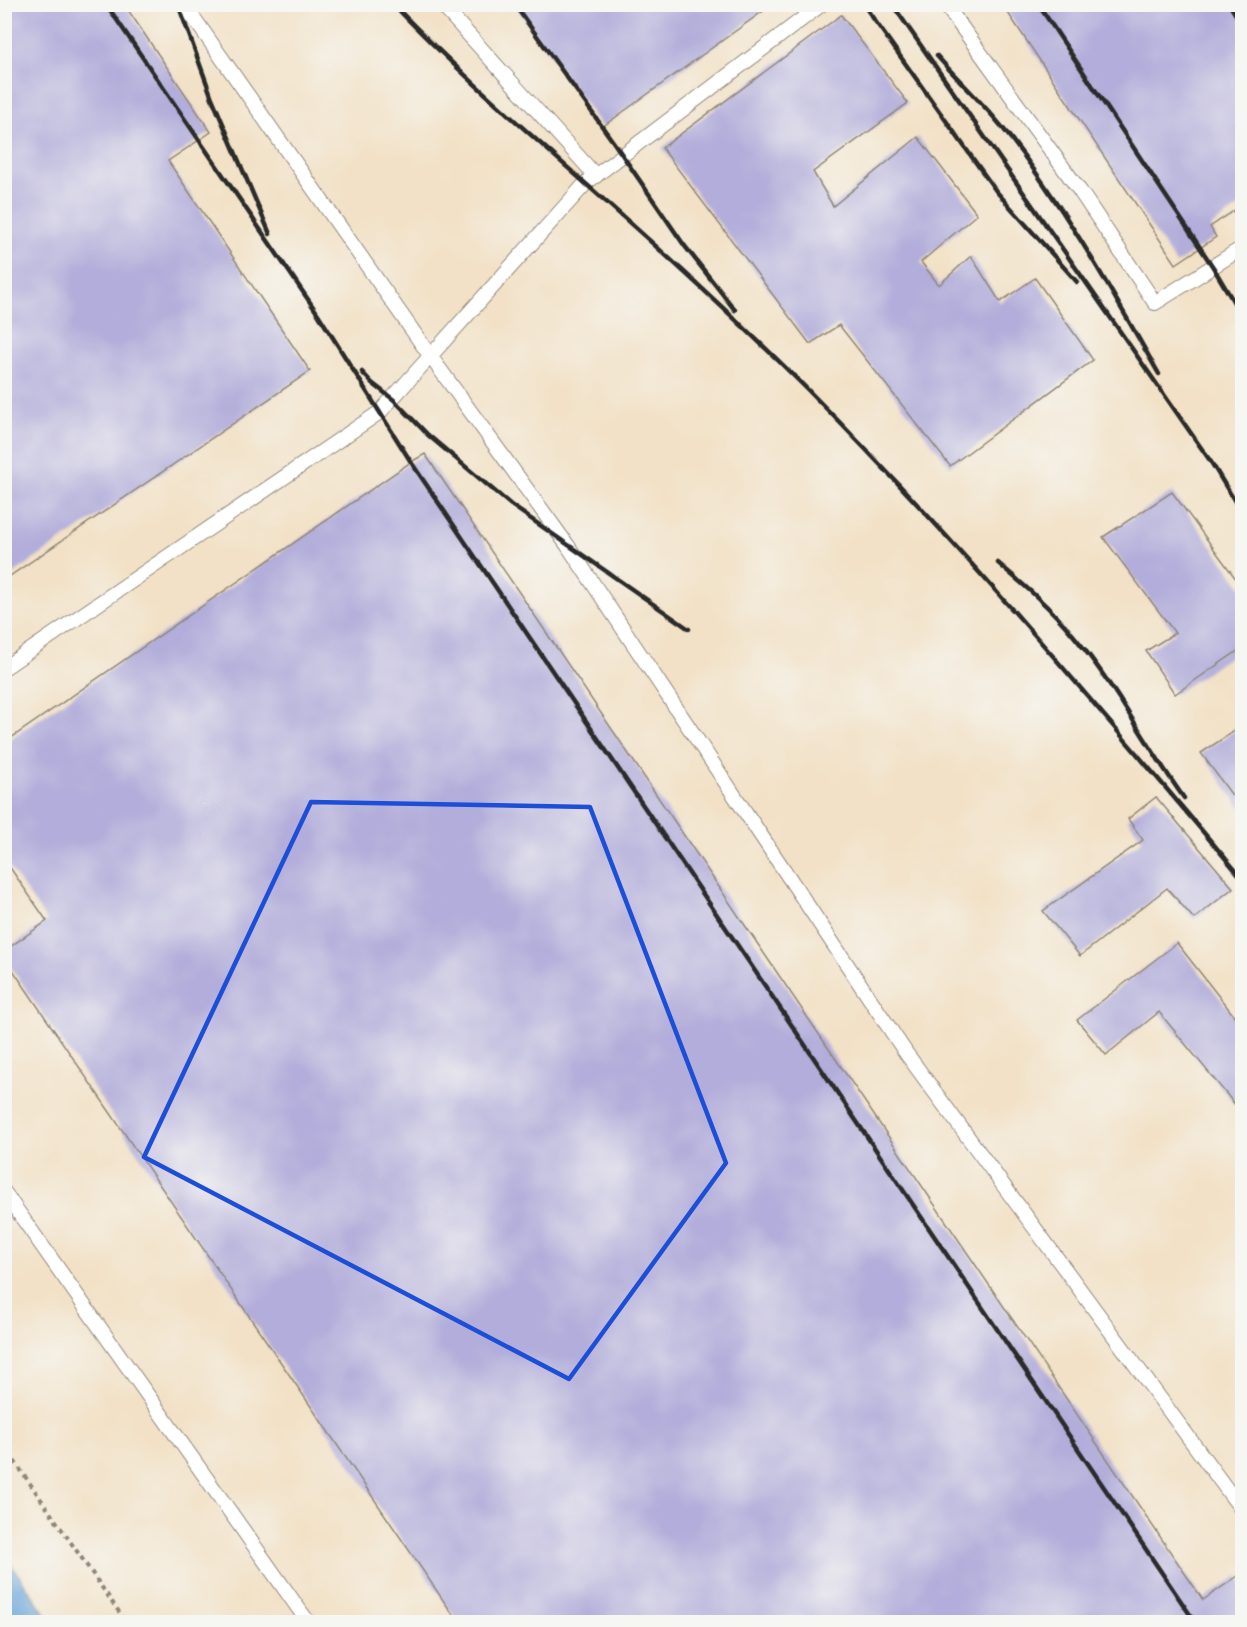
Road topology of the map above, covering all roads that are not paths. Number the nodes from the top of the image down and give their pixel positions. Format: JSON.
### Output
{"nodes":[{"id":1,"x":184,"y":4,"type":"edge"},
{"id":2,"x":441,"y":4,"type":"edge"},
{"id":3,"x":822,"y":4,"type":"edge"},
{"id":4,"x":945,"y":4,"type":"edge"},
{"id":5,"x":596,"y":176,"type":"junction"},
{"id":6,"x":1242,"y":248,"type":"edge"},
{"id":7,"x":431,"y":357,"type":"junction"},
{"id":8,"x":4,"y":668,"type":"edge"},
{"id":9,"x":4,"y":1192,"type":"edge"},
{"id":10,"x":1242,"y":1510,"type":"edge"},
{"id":11,"x":308,"y":1623,"type":"edge"}],
"edges":[{"from":1,"to":7,"type":"lane"},
{"from":2,"to":5,"type":"lane"},
{"from":3,"to":5,"type":"lane"},
{"from":4,"to":6,"type":"lane"},
{"from":5,"to":7,"type":"lane"},
{"from":7,"to":8,"type":"lane"},
{"from":7,"to":10,"type":"lane"},
{"from":9,"to":11,"type":"lane"}]}
